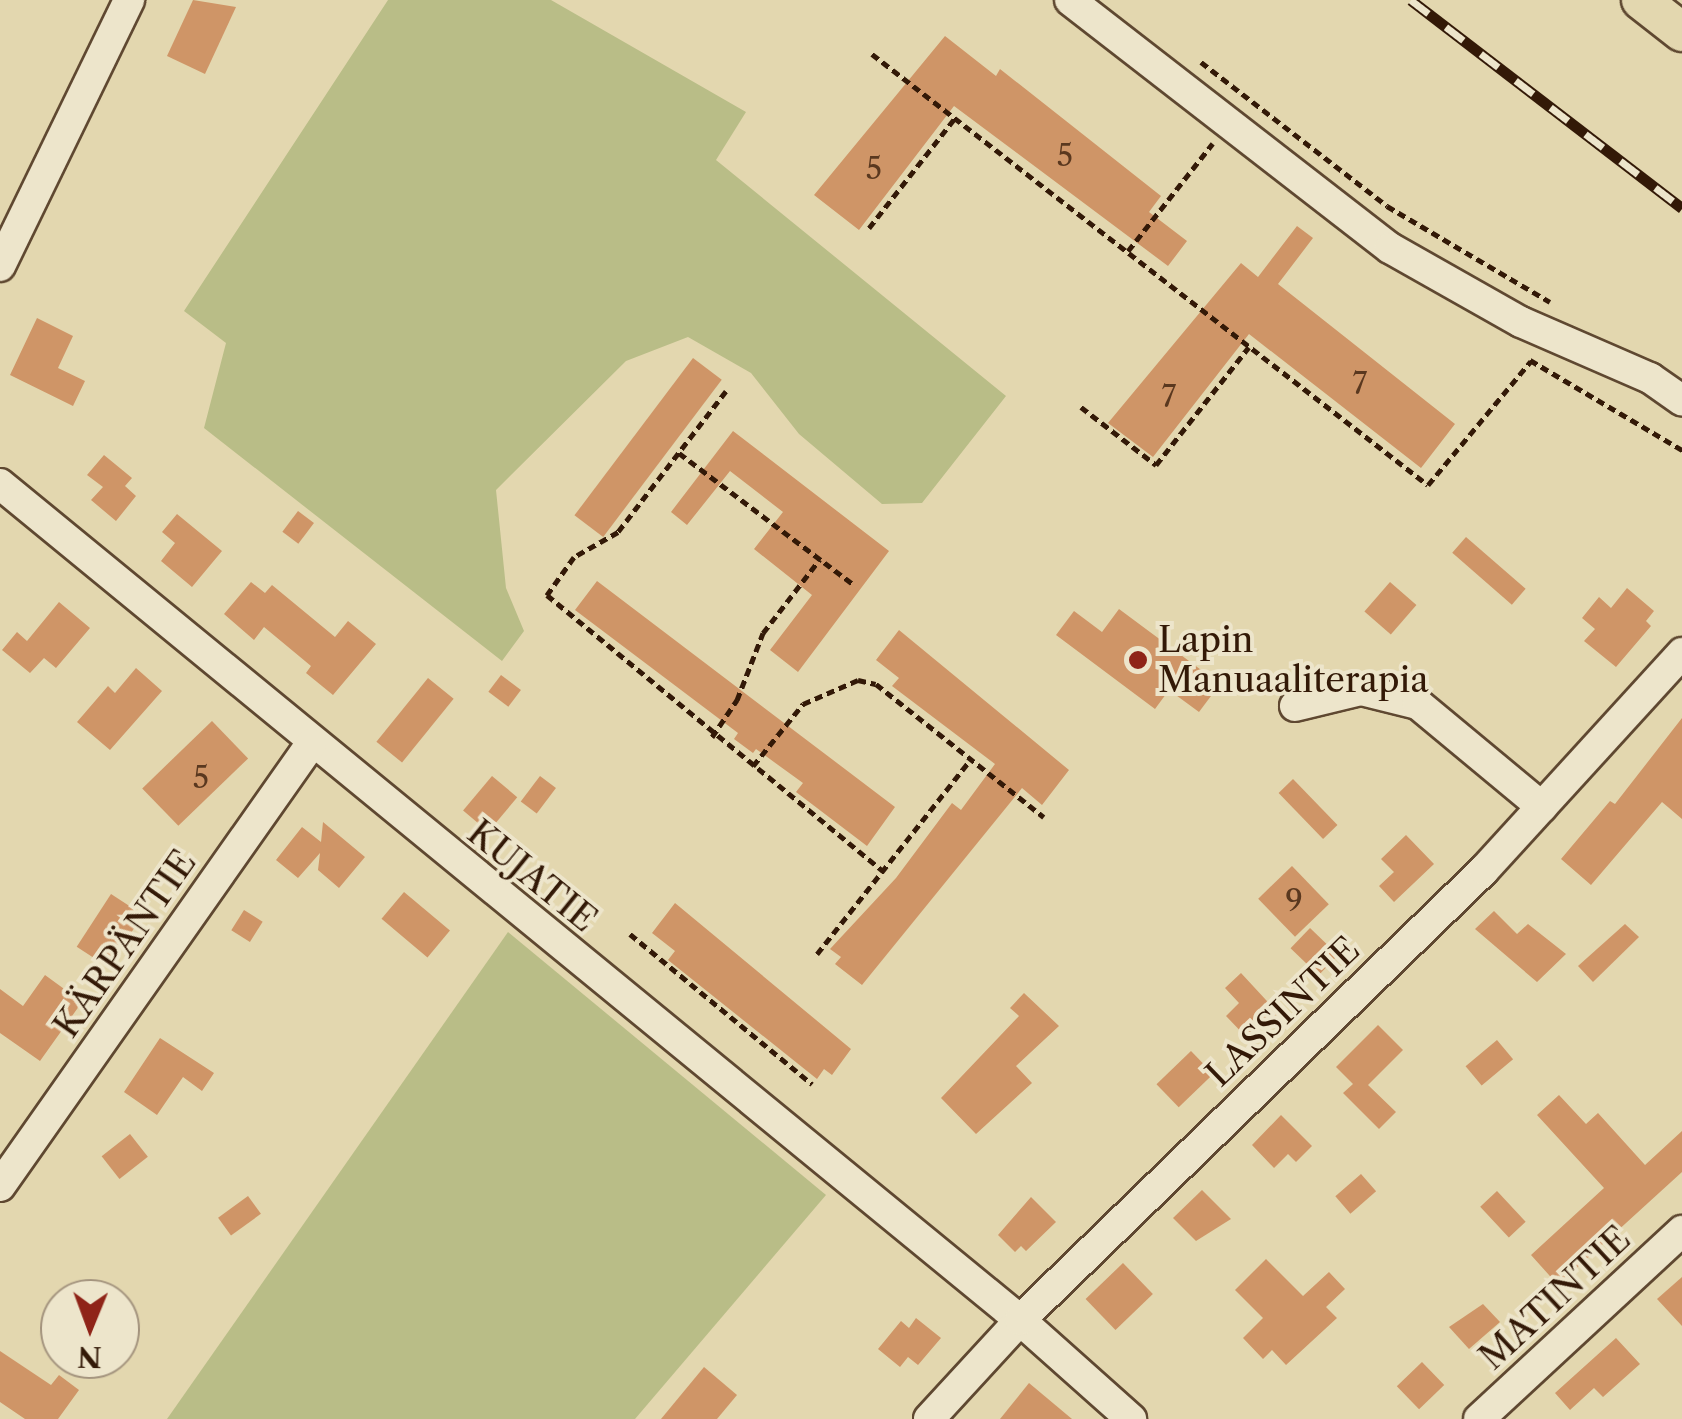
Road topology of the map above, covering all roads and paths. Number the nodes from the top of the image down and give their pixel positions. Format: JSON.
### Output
{"nodes":[{"id":1,"x":129,"y":0,"type":"edge"},
{"id":2,"x":1070,"y":0,"type":"edge"},
{"id":3,"x":1641,"y":0,"type":"edge"},
{"id":4,"x":1682,"y":32,"type":"edge"},
{"id":5,"x":872,"y":54,"type":"dead end"},
{"id":6,"x":1194,"y":57,"type":"dead end"},
{"id":7,"x":955,"y":118,"type":"junction"},
{"id":8,"x":1229,"y":123,"type":"junction"},
{"id":9,"x":869,"y":228,"type":"dead end"},
{"id":10,"x":1128,"y":251,"type":"junction"},
{"id":11,"x":0,"y":266,"type":"edge"},
{"id":12,"x":1560,"y":308,"type":"dead end"},
{"id":13,"x":1521,"y":322,"type":"junction"},
{"id":14,"x":1249,"y":347,"type":"junction"},
{"id":15,"x":1531,"y":361,"type":"junction"},
{"id":16,"x":726,"y":391,"type":"dead end"},
{"id":17,"x":1682,"y":400,"type":"edge"},
{"id":18,"x":1081,"y":406,"type":"dead end"},
{"id":19,"x":1682,"y":450,"type":"edge"},
{"id":20,"x":678,"y":453,"type":"junction"},
{"id":21,"x":0,"y":484,"type":"edge"},
{"id":22,"x":820,"y":559,"type":"junction"},
{"id":23,"x":854,"y":584,"type":"dead end"},
{"id":24,"x":1682,"y":653,"type":"edge"},
{"id":25,"x":1295,"y":706,"type":"dead end"},
{"id":26,"x":712,"y":737,"type":"junction"},
{"id":27,"x":311,"y":744,"type":"junction"},
{"id":28,"x":972,"y":759,"type":"junction"},
{"id":29,"x":752,"y":766,"type":"junction"},
{"id":30,"x":1542,"y":807,"type":"junction"},
{"id":31,"x":1044,"y":817,"type":"dead end"},
{"id":32,"x":884,"y":871,"type":"junction"},
{"id":33,"x":630,"y":934,"type":"dead end"},
{"id":34,"x":818,"y":954,"type":"dead end"},
{"id":35,"x":812,"y":1084,"type":"dead end"},
{"id":36,"x":0,"y":1186,"type":"edge"},
{"id":37,"x":1682,"y":1231,"type":"edge"},
{"id":38,"x":1020,"y":1320,"type":"junction"},
{"id":39,"x":929,"y":1419,"type":"edge"},
{"id":40,"x":1131,"y":1419,"type":"edge"},
{"id":41,"x":1479,"y":1419,"type":"edge"}],
"edges":[{"from":1,"to":11,"type":"street"},
{"from":2,"to":8,"type":"street"},
{"from":3,"to":4,"type":"main road"},
{"from":5,"to":7,"type":"path"},
{"from":6,"to":12,"type":"path"},
{"from":7,"to":9,"type":"path"},
{"from":7,"to":10,"type":"path"},
{"from":8,"to":10,"type":"path"},
{"from":8,"to":13,"type":"street"},
{"from":10,"to":14,"type":"path"},
{"from":13,"to":15,"type":"path"},
{"from":13,"to":17,"type":"street"},
{"from":14,"to":15,"type":"path"},
{"from":14,"to":18,"type":"path"},
{"from":15,"to":19,"type":"path"},
{"from":16,"to":20,"type":"path"},
{"from":20,"to":22,"type":"path"},
{"from":20,"to":26,"type":"path"},
{"from":21,"to":27,"type":"street","name":"KUJATIE"},
{"from":22,"to":23,"type":"path"},
{"from":22,"to":26,"type":"path"},
{"from":24,"to":30,"type":"street","name":"LASSINTIE"},
{"from":25,"to":30,"type":"street"},
{"from":26,"to":29,"type":"path"},
{"from":27,"to":36,"type":"street","name":"KÄRPÄNTIE"},
{"from":27,"to":38,"type":"street","name":"KUJATIE"},
{"from":28,"to":29,"type":"path"},
{"from":28,"to":31,"type":"path"},
{"from":28,"to":32,"type":"path"},
{"from":29,"to":32,"type":"path"},
{"from":30,"to":38,"type":"street","name":"LASSINTIE"},
{"from":32,"to":34,"type":"path"},
{"from":33,"to":35,"type":"path"},
{"from":37,"to":41,"type":"street","name":"MATINTIE"},
{"from":38,"to":39,"type":"street","name":"LASSINTIE"},
{"from":38,"to":40,"type":"street","name":"KUJATIE"}]}
